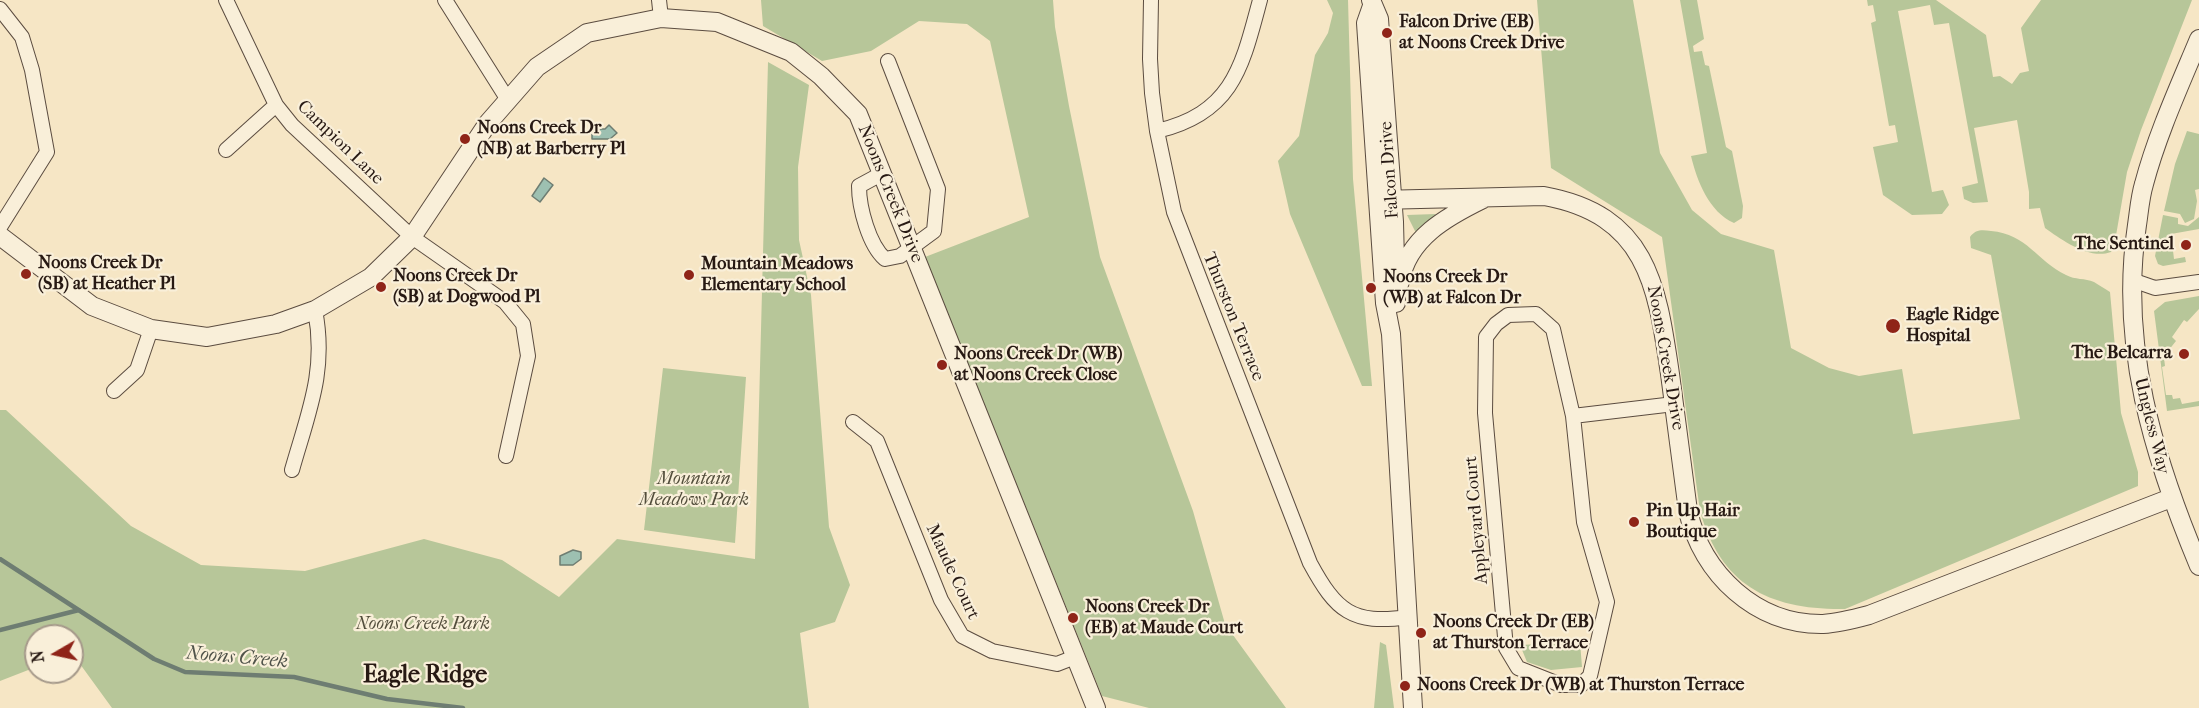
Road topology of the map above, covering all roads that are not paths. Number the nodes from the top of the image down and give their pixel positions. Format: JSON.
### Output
{"nodes":[{"id":1,"x":226,"y":0,"type":"edge"},
{"id":2,"x":445,"y":0,"type":"edge"},
{"id":3,"x":1151,"y":0,"type":"edge"},
{"id":4,"x":1260,"y":0,"type":"edge"},
{"id":5,"x":1372,"y":3,"type":"edge"},
{"id":6,"x":0,"y":9,"type":"edge"},
{"id":7,"x":660,"y":9,"type":"edge"},
{"id":8,"x":2199,"y":39,"type":"edge"},
{"id":9,"x":888,"y":62,"type":"dead end"},
{"id":10,"x":508,"y":100,"type":"junction"},
{"id":11,"x":276,"y":105,"type":"junction"},
{"id":12,"x":1157,"y":131,"type":"junction"},
{"id":13,"x":226,"y":150,"type":"dead end"},
{"id":14,"x":883,"y":173,"type":"junction"},
{"id":15,"x":1489,"y":196,"type":"junction"},
{"id":16,"x":1386,"y":200,"type":"junction"},
{"id":17,"x":0,"y":227,"type":"edge"},
{"id":18,"x":0,"y":236,"type":"edge"},
{"id":19,"x":412,"y":237,"type":"junction"},
{"id":20,"x":912,"y":247,"type":"junction"},
{"id":21,"x":2132,"y":280,"type":"junction"},
{"id":22,"x":2199,"y":282,"type":"edge"},
{"id":23,"x":1396,"y":304,"type":"junction"},
{"id":24,"x":315,"y":310,"type":"junction"},
{"id":25,"x":151,"y":329,"type":"junction"},
{"id":26,"x":1391,"y":334,"type":"junction"},
{"id":27,"x":114,"y":391,"type":"dead end"},
{"id":28,"x":1674,"y":404,"type":"junction"},
{"id":29,"x":1574,"y":416,"type":"junction"},
{"id":30,"x":853,"y":422,"type":"dead end"},
{"id":31,"x":506,"y":456,"type":"dead end"},
{"id":32,"x":292,"y":470,"type":"dead end"},
{"id":33,"x":2171,"y":498,"type":"junction"},
{"id":34,"x":2199,"y":566,"type":"edge"},
{"id":35,"x":1408,"y":617,"type":"junction"},
{"id":36,"x":1075,"y":657,"type":"junction"},
{"id":37,"x":1096,"y":708,"type":"edge"},
{"id":38,"x":1413,"y":708,"type":"edge"}],
"edges":[{"from":1,"to":11,"type":"street","name":"Campion Lane"},
{"from":2,"to":10,"type":"street"},
{"from":3,"to":12,"type":"street"},
{"from":4,"to":12,"type":"street"},
{"from":5,"to":16,"type":"street","name":"Falcon Drive"},
{"from":6,"to":17,"type":"street"},
{"from":7,"to":10,"type":"street","name":"Noons Creek Drive"},
{"from":7,"to":14,"type":"street","name":"Noons Creek Drive"},
{"from":8,"to":21,"type":"street","name":"Ungless Way"},
{"from":9,"to":20,"type":"street"},
{"from":10,"to":19,"type":"street","name":"Noons Creek Drive"},
{"from":11,"to":13,"type":"street"},
{"from":11,"to":19,"type":"street","name":"Campion Lane"},
{"from":12,"to":35,"type":"street","name":"Thurston Terrace"},
{"from":14,"to":20,"type":"street","name":"Noons Creek Drive"},
{"from":14,"to":20,"type":"street"},
{"from":15,"to":16,"type":"street","name":"Noons Creek Drive"},
{"from":15,"to":23,"type":"street"},
{"from":15,"to":28,"type":"street","name":"Noons Creek Drive"},
{"from":16,"to":23,"type":"street","name":"Falcon Drive"},
{"from":16,"to":26,"type":"street"},
{"from":18,"to":25,"type":"street","name":"Noons Creek Drive"},
{"from":19,"to":24,"type":"street","name":"Noons Creek Drive"},
{"from":19,"to":31,"type":"street","name":"Campion Lane"},
{"from":20,"to":36,"type":"street","name":"Noons Creek Drive"},
{"from":21,"to":22,"type":"street"},
{"from":21,"to":33,"type":"street","name":"Ungless Way"},
{"from":23,"to":26,"type":"street","name":"Falcon Drive"},
{"from":24,"to":25,"type":"street","name":"Noons Creek Drive"},
{"from":24,"to":32,"type":"street"},
{"from":25,"to":27,"type":"street"},
{"from":26,"to":35,"type":"street"},
{"from":28,"to":29,"type":"street"},
{"from":28,"to":33,"type":"street","name":"Noons Creek Drive"},
{"from":29,"to":29,"type":"street","name":"Appleyard Court"},
{"from":30,"to":36,"type":"street","name":"Maude Court"},
{"from":33,"to":34,"type":"street","name":"Ungless Way"},
{"from":35,"to":38,"type":"street"},
{"from":36,"to":37,"type":"street","name":"Noons Creek Drive"}]}
